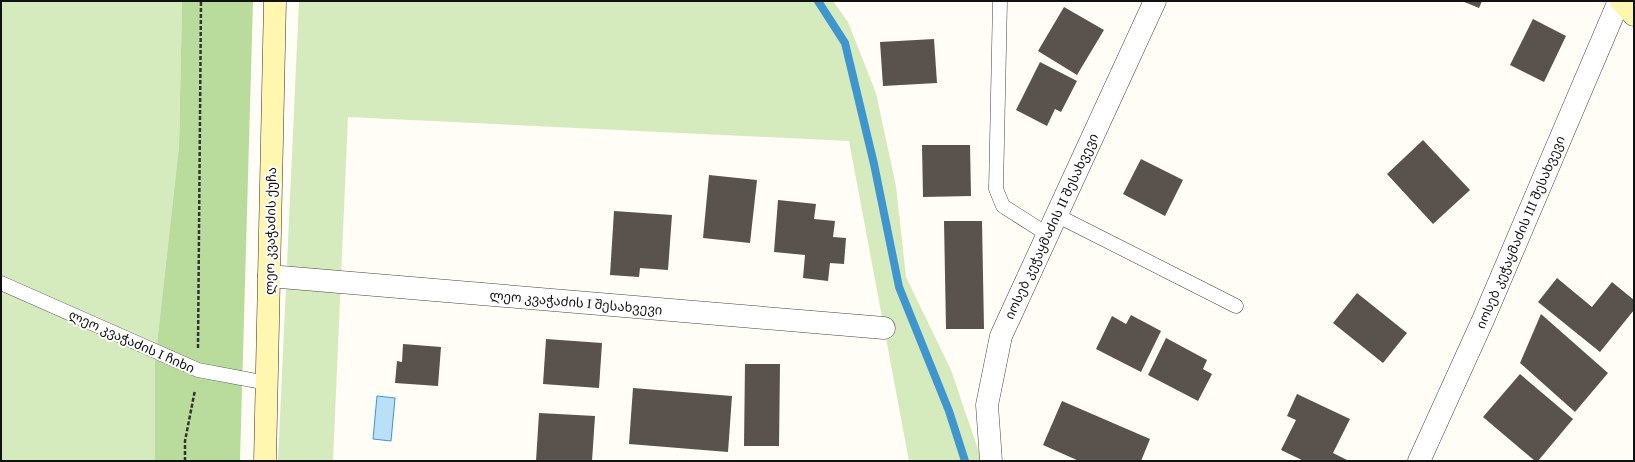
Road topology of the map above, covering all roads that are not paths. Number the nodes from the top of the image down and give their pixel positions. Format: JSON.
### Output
{"nodes":[{"id":1,"x":275,"y":1,"type":"edge"},
{"id":2,"x":1000,"y":1,"type":"edge"},
{"id":3,"x":1155,"y":1,"type":"edge"},
{"id":4,"x":1620,"y":1,"type":"edge"},
{"id":5,"x":1634,"y":15,"type":"edge"},
{"id":6,"x":1056,"y":215,"type":"junction"},
{"id":7,"x":1047,"y":234,"type":"junction"},
{"id":8,"x":269,"y":276,"type":"junction"},
{"id":9,"x":1,"y":283,"type":"edge"},
{"id":10,"x":1236,"y":306,"type":"dead end"},
{"id":11,"x":884,"y":328,"type":"dead end"},
{"id":12,"x":267,"y":382,"type":"junction"},
{"id":13,"x":265,"y":461,"type":"edge"},
{"id":14,"x":991,"y":461,"type":"edge"},
{"id":15,"x":1419,"y":461,"type":"edge"}],
"edges":[{"from":1,"to":8,"type":"main road","name":"ლეო კვაჭაძის ქუჩა"},
{"from":2,"to":7,"type":"lane"},
{"from":3,"to":6,"type":"street","name":"იოსებ კეჭაყმაძის II შესახვევი"},
{"from":4,"to":5,"type":"main road"},
{"from":4,"to":15,"type":"street","name":"იოსებ კეჭაყმაძის III შესახვევი"},
{"from":6,"to":7,"type":"street","name":"იოსებ კეჭაყმაძის II შესახვევი"},
{"from":6,"to":10,"type":"lane"},
{"from":7,"to":14,"type":"street","name":"იოსებ კეჭაყმაძის II შესახვევი"},
{"from":8,"to":11,"type":"street","name":"ლეო კვაჭაძის I შესახვევი"},
{"from":8,"to":12,"type":"main road","name":"ლეო კვაჭაძის ქუჩა"},
{"from":9,"to":12,"type":"lane","name":"ლეო კვაჭაძის I ჩიხი"},
{"from":12,"to":13,"type":"main road","name":"ლეო კვაჭაძის ქუჩა"}]}
